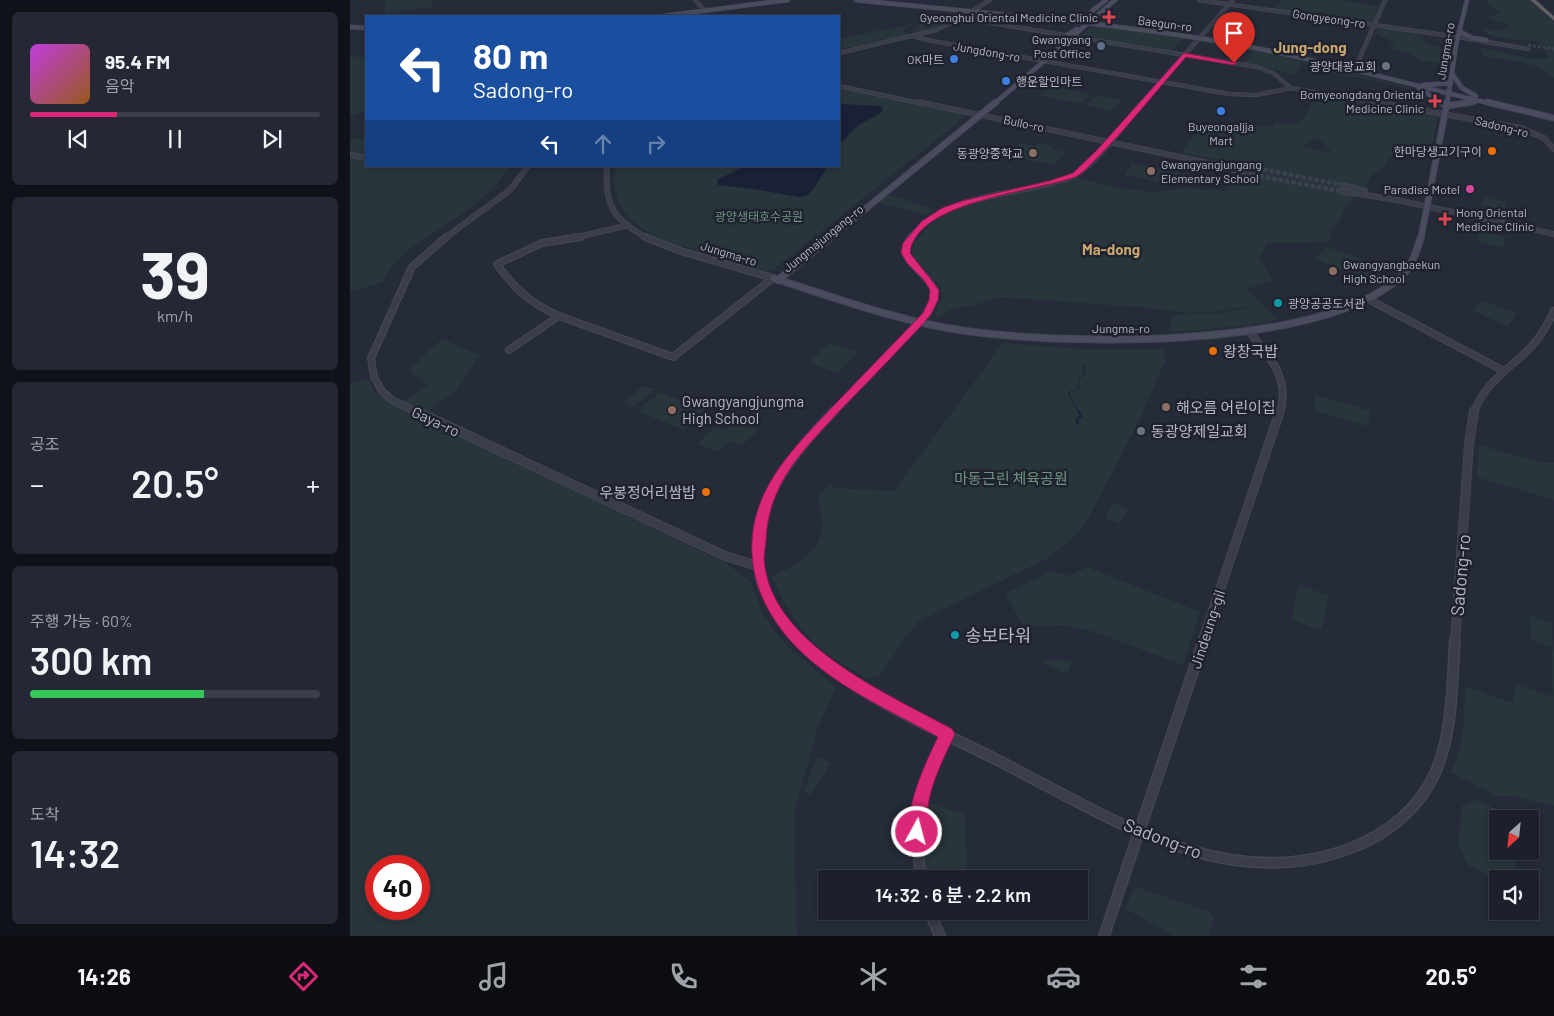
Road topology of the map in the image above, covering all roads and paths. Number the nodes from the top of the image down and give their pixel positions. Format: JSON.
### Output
{"nodes":[{"id":1,"x":695,"y":0,"type":"edge"},
{"id":2,"x":788,"y":0,"type":"edge"},
{"id":3,"x":856,"y":0,"type":"edge"},
{"id":4,"x":866,"y":0,"type":"edge"},
{"id":5,"x":872,"y":0,"type":"edge"},
{"id":6,"x":990,"y":0,"type":"edge"},
{"id":7,"x":1108,"y":0,"type":"edge"},
{"id":8,"x":1115,"y":0,"type":"edge"},
{"id":9,"x":1199,"y":0,"type":"edge"},
{"id":10,"x":1233,"y":0,"type":"edge"},
{"id":11,"x":1385,"y":0,"type":"edge"},
{"id":12,"x":1467,"y":0,"type":"edge"},
{"id":13,"x":1533,"y":0,"type":"edge"},
{"id":14,"x":1537,"y":0,"type":"edge"},
{"id":15,"x":880,"y":2,"type":"junction"},
{"id":16,"x":1229,"y":4,"type":"junction"},
{"id":17,"x":935,"y":7,"type":"junction"},
{"id":18,"x":704,"y":10,"type":"junction"},
{"id":19,"x":972,"y":11,"type":"junction"},
{"id":20,"x":671,"y":15,"type":"edge"},
{"id":21,"x":966,"y":15,"type":"junction"},
{"id":22,"x":1554,"y":17,"type":"edge"},
{"id":23,"x":962,"y":18,"type":"junction"},
{"id":24,"x":1086,"y":23,"type":"junction"},
{"id":25,"x":1374,"y":25,"type":"junction"},
{"id":26,"x":350,"y":27,"type":"edge"},
{"id":27,"x":365,"y":28,"type":"edge"},
{"id":28,"x":1459,"y":31,"type":"junction"},
{"id":29,"x":914,"y":36,"type":"junction"},
{"id":30,"x":1070,"y":36,"type":"junction"},
{"id":31,"x":1458,"y":37,"type":"junction"},
{"id":32,"x":1199,"y":38,"type":"junction"},
{"id":33,"x":1472,"y":39,"type":"junction"},
{"id":34,"x":1486,"y":40,"type":"junction"},
{"id":35,"x":1480,"y":41,"type":"junction"},
{"id":36,"x":1456,"y":46,"type":"junction"},
{"id":37,"x":840,"y":53,"type":"edge"},
{"id":38,"x":1184,"y":55,"type":"junction"},
{"id":39,"x":1044,"y":60,"type":"junction"},
{"id":40,"x":1354,"y":71,"type":"junction"},
{"id":41,"x":1453,"y":75,"type":"junction"},
{"id":42,"x":1161,"y":81,"type":"junction"},
{"id":43,"x":1451,"y":82,"type":"junction"},
{"id":44,"x":1413,"y":85,"type":"junction"},
{"id":45,"x":840,"y":86,"type":"edge"},
{"id":46,"x":1291,"y":88,"type":"junction"},
{"id":47,"x":1449,"y":93,"type":"junction"},
{"id":48,"x":1482,"y":101,"type":"junction"},
{"id":49,"x":1447,"y":106,"type":"junction"},
{"id":50,"x":1516,"y":109,"type":"junction"},
{"id":51,"x":978,"y":114,"type":"junction"},
{"id":52,"x":1445,"y":114,"type":"junction"},
{"id":53,"x":1554,"y":118,"type":"edge"},
{"id":54,"x":1108,"y":141,"type":"junction"},
{"id":55,"x":1554,"y":149,"type":"edge"},
{"id":56,"x":350,"y":154,"type":"edge"},
{"id":57,"x":365,"y":158,"type":"edge"},
{"id":58,"x":1209,"y":163,"type":"junction"},
{"id":59,"x":527,"y":167,"type":"edge"},
{"id":60,"x":607,"y":167,"type":"edge"},
{"id":61,"x":1257,"y":168,"type":"tunnel mouth"},
{"id":62,"x":1254,"y":174,"type":"tunnel mouth"},
{"id":63,"x":1342,"y":185,"type":"tunnel mouth"},
{"id":64,"x":1340,"y":191,"type":"tunnel mouth"},
{"id":65,"x":1397,"y":200,"type":"junction"},
{"id":66,"x":1427,"y":207,"type":"junction"},
{"id":67,"x":626,"y":226,"type":"junction"},
{"id":68,"x":1554,"y":234,"type":"edge"},
{"id":69,"x":775,"y":279,"type":"junction"},
{"id":70,"x":1368,"y":299,"type":"junction"},
{"id":71,"x":1554,"y":311,"type":"edge"},
{"id":72,"x":559,"y":316,"type":"junction"},
{"id":73,"x":918,"y":322,"type":"junction"},
{"id":74,"x":1248,"y":330,"type":"junction"},
{"id":75,"x":509,"y":350,"type":"dead end"},
{"id":76,"x":1504,"y":371,"type":"junction"},
{"id":77,"x":758,"y":566,"type":"junction"},
{"id":78,"x":947,"y":734,"type":"junction"},
{"id":79,"x":1139,"y":832,"type":"junction"},
{"id":80,"x":920,"y":870,"type":"edge"},
{"id":81,"x":933,"y":920,"type":"edge"},
{"id":82,"x":940,"y":936,"type":"edge"},
{"id":83,"x":1104,"y":936,"type":"edge"}],
"edges":[{"from":1,"to":18,"type":"street"},
{"from":2,"to":18,"type":"main road"},
{"from":3,"to":4,"type":"main road","name":"Baegun-ro"},
{"from":4,"to":15,"type":"main road","name":"Baegun-ro"},
{"from":5,"to":15,"type":"street"},
{"from":6,"to":19,"type":"street"},
{"from":7,"to":24,"type":"main road","name":"Jungmajungang-ro"},
{"from":8,"to":24,"type":"main road","name":"Jungmajungang-ro"},
{"from":9,"to":16,"type":"street","name":"Gongyeong-ro"},
{"from":10,"to":16,"type":"street"},
{"from":11,"to":25,"type":"street"},
{"from":12,"to":28,"type":"main road","name":"Jungma-ro"},
{"from":13,"to":22,"type":"highway"},
{"from":14,"to":22,"type":"highway"},
{"from":15,"to":17,"type":"main road","name":"Baegun-ro"},
{"from":16,"to":25,"type":"street","name":"Gongyeong-ro"},
{"from":16,"to":32,"type":"street"},
{"from":17,"to":19,"type":"main road","name":"Baegun-ro"},
{"from":17,"to":21,"type":"street"},
{"from":18,"to":20,"type":"main road"},
{"from":19,"to":21,"type":"street"},
{"from":19,"to":24,"type":"main road","name":"Baegun-ro"},
{"from":21,"to":23,"type":"street"},
{"from":23,"to":29,"type":"street"},
{"from":23,"to":30,"type":"street"},
{"from":24,"to":30,"type":"main road","name":"Jungmajungang-ro"},
{"from":24,"to":30,"type":"main road","name":"Jungmajungang-ro"},
{"from":24,"to":32,"type":"main road","name":"Baegun-ro"},
{"from":25,"to":31,"type":"street","name":"Gongyeong-ro"},
{"from":25,"to":40,"type":"street"},
{"from":26,"to":27,"type":"main road"},
{"from":28,"to":31,"type":"main road","name":"Jungma-ro"},
{"from":28,"to":34,"type":"main road"},
{"from":29,"to":37,"type":"street"},
{"from":29,"to":39,"type":"street","name":"Jungdong-ro"},
{"from":30,"to":38,"type":"street"},
{"from":30,"to":39,"type":"main road","name":"Jungmajungang-ro"},
{"from":31,"to":33,"type":"street","name":"Gongyeong-ro"},
{"from":31,"to":36,"type":"main road","name":"Jungma-ro"},
{"from":32,"to":38,"type":"street"},
{"from":32,"to":40,"type":"main road","name":"Baegun-ro"},
{"from":33,"to":34,"type":"street"},
{"from":33,"to":35,"type":"street"},
{"from":34,"to":35,"type":"street"},
{"from":35,"to":36,"type":"main road"},
{"from":36,"to":41,"type":"main road","name":"Jungma-ro"},
{"from":38,"to":42,"type":"street"},
{"from":38,"to":46,"type":"street"},
{"from":39,"to":42,"type":"street","name":"Jungdong-ro"},
{"from":39,"to":51,"type":"main road","name":"Jungmajungang-ro"},
{"from":40,"to":44,"type":"main road","name":"Baegun-ro"},
{"from":41,"to":43,"type":"main road","name":"Jungma-ro"},
{"from":41,"to":50,"type":"main road"},
{"from":42,"to":46,"type":"street","name":"Jungdong-ro"},
{"from":42,"to":54,"type":"street"},
{"from":43,"to":44,"type":"main road"},
{"from":43,"to":47,"type":"main road","name":"Jungma-ro"},
{"from":44,"to":47,"type":"main road","name":"Baegun-ro"},
{"from":44,"to":49,"type":"main road"},
{"from":45,"to":51,"type":"street","name":"Bullo-ro"},
{"from":46,"to":52,"type":"street","name":"Jungdong-ro"},
{"from":47,"to":48,"type":"main road","name":"Baegun-ro"},
{"from":47,"to":49,"type":"main road","name":"Jungma-ro"},
{"from":48,"to":49,"type":"main road"},
{"from":48,"to":50,"type":"main road","name":"Baegun-ro"},
{"from":49,"to":52,"type":"main road","name":"Jungma-ro"},
{"from":50,"to":53,"type":"main road","name":"Baegun-ro"},
{"from":51,"to":54,"type":"street","name":"Bullo-ro"},
{"from":51,"to":69,"type":"main road","name":"Jungmajungang-ro"},
{"from":52,"to":55,"type":"street","name":"Sadong-ro"},
{"from":52,"to":66,"type":"main road","name":"Jungma-ro"},
{"from":54,"to":58,"type":"street","name":"Bullo-ro"},
{"from":54,"to":73,"type":"street","name":"Sadong-ro"},
{"from":56,"to":57,"type":"street"},
{"from":58,"to":61,"type":"street","name":"Bullo-ro"},
{"from":58,"to":62,"type":"street","name":"Bullo-ro"},
{"from":59,"to":77,"type":"street","name":"Gaya-ro"},
{"from":60,"to":67,"type":"street","name":"Jungma-ro"},
{"from":63,"to":65,"type":"street"},
{"from":64,"to":65,"type":"street"},
{"from":65,"to":66,"type":"street"},
{"from":66,"to":68,"type":"street"},
{"from":66,"to":70,"type":"main road","name":"Jungma-ro"},
{"from":67,"to":69,"type":"street","name":"Jungma-ro"},
{"from":67,"to":72,"type":"street"},
{"from":69,"to":72,"type":"street","name":"Jungmajungang-ro"},
{"from":69,"to":73,"type":"main road","name":"Jungma-ro"},
{"from":70,"to":74,"type":"main road","name":"Jungma-ro"},
{"from":70,"to":76,"type":"street"},
{"from":71,"to":76,"type":"street","name":"Sadong-ro"},
{"from":72,"to":75,"type":"street"},
{"from":73,"to":74,"type":"main road","name":"Jungma-ro"},
{"from":73,"to":77,"type":"street","name":"Sadong-ro"},
{"from":74,"to":79,"type":"street","name":"Jindeung-gil"},
{"from":76,"to":79,"type":"street","name":"Sadong-ro"},
{"from":77,"to":78,"type":"street","name":"Sadong-ro"},
{"from":78,"to":79,"type":"street","name":"Sadong-ro"},
{"from":78,"to":80,"type":"street"},
{"from":79,"to":83,"type":"street","name":"Jindeung-gil"},
{"from":81,"to":82,"type":"street"}]}
